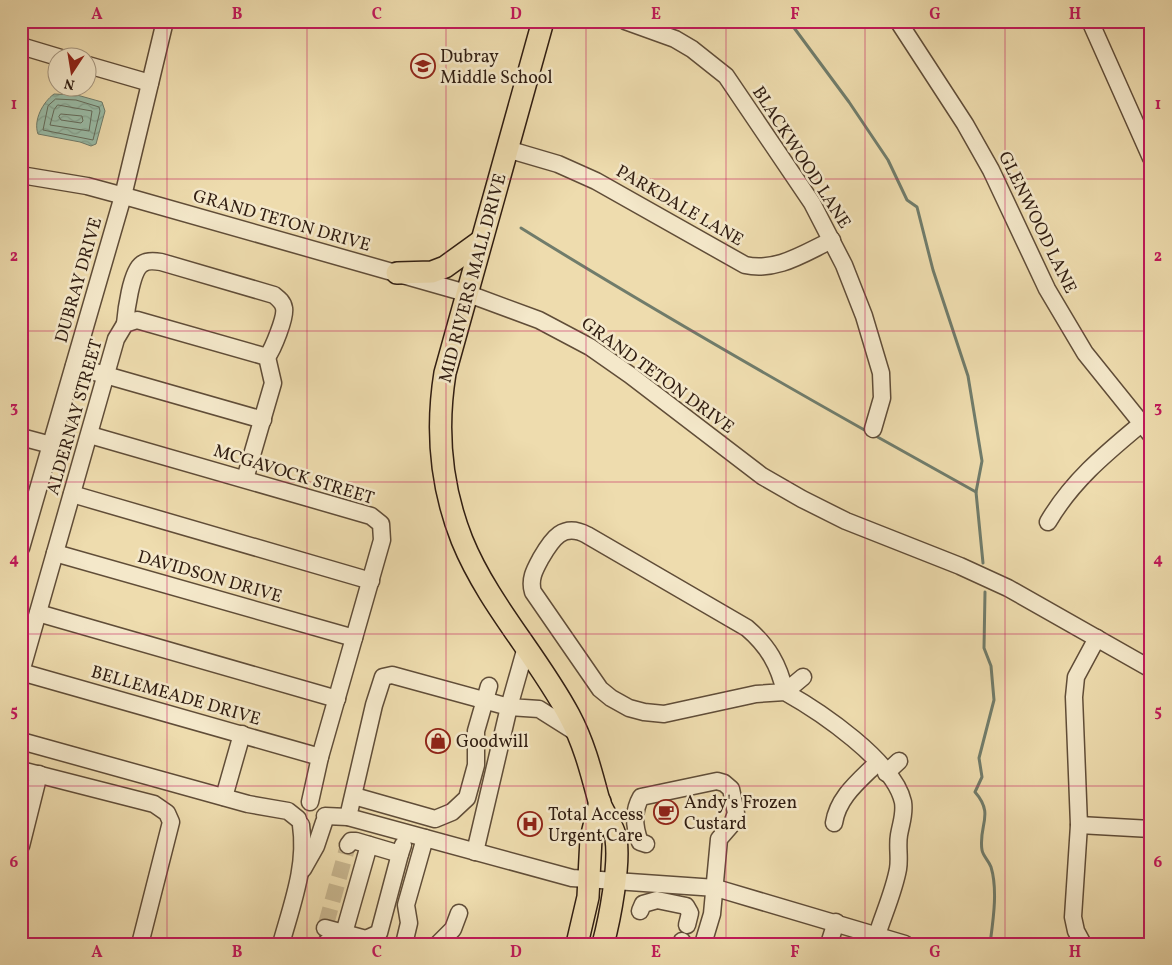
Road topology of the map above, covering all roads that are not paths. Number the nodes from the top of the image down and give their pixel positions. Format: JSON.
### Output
{"nodes":[{"id":1,"x":165,"y":21,"type":"edge"},
{"id":2,"x":543,"y":21,"type":"edge"},
{"id":3,"x":625,"y":21,"type":"edge"},
{"id":4,"x":898,"y":21,"type":"edge"},
{"id":5,"x":1090,"y":21,"type":"edge"},
{"id":6,"x":21,"y":46,"type":"edge"},
{"id":7,"x":48,"y":54,"type":"edge"},
{"id":8,"x":98,"y":68,"type":"edge"},
{"id":9,"x":150,"y":83,"type":"junction"},
{"id":10,"x":507,"y":149,"type":"junction"},
{"id":11,"x":1151,"y":158,"type":"edge"},
{"id":12,"x":21,"y":176,"type":"edge"},
{"id":13,"x":123,"y":196,"type":"junction"},
{"id":14,"x":832,"y":240,"type":"junction"},
{"id":15,"x":481,"y":241,"type":"junction"},
{"id":16,"x":397,"y":274,"type":"junction"},
{"id":17,"x":466,"y":293,"type":"junction"},
{"id":18,"x":125,"y":324,"type":"junction"},
{"id":19,"x":267,"y":357,"type":"junction"},
{"id":20,"x":74,"y":366,"type":"junction"},
{"id":21,"x":106,"y":376,"type":"junction"},
{"id":22,"x":263,"y":420,"type":"junction"},
{"id":23,"x":873,"y":429,"type":"dead end"},
{"id":24,"x":1146,"y":430,"type":"edge"},
{"id":25,"x":90,"y":435,"type":"junction"},
{"id":26,"x":21,"y":437,"type":"edge"},
{"id":27,"x":51,"y":445,"type":"junction"},
{"id":28,"x":245,"y":480,"type":"junction"},
{"id":29,"x":72,"y":494,"type":"junction"},
{"id":30,"x":1048,"y":522,"type":"dead end"},
{"id":31,"x":21,"y":548,"type":"edge"},
{"id":32,"x":56,"y":553,"type":"junction"},
{"id":33,"x":370,"y":581,"type":"junction"},
{"id":34,"x":38,"y":613,"type":"junction"},
{"id":35,"x":354,"y":638,"type":"junction"},
{"id":36,"x":1097,"y":638,"type":"junction"},
{"id":37,"x":526,"y":647,"type":"junction"},
{"id":38,"x":1151,"y":669,"type":"edge"},
{"id":39,"x":21,"y":672,"type":"edge"},
{"id":40,"x":803,"y":677,"type":"dead end"},
{"id":41,"x":784,"y":692,"type":"junction"},
{"id":42,"x":486,"y":694,"type":"junction"},
{"id":43,"x":337,"y":699,"type":"junction"},
{"id":44,"x":509,"y":707,"type":"junction"},
{"id":45,"x":242,"y":734,"type":"junction"},
{"id":46,"x":579,"y":734,"type":"junction"},
{"id":47,"x":21,"y":741,"type":"edge"},
{"id":48,"x":320,"y":757,"type":"junction"},
{"id":49,"x":899,"y":761,"type":"dead end"},
{"id":50,"x":882,"y":768,"type":"junction"},
{"id":51,"x":21,"y":770,"type":"edge"},
{"id":52,"x":39,"y":774,"type":"junction"},
{"id":53,"x":354,"y":796,"type":"junction"},
{"id":54,"x":224,"y":797,"type":"junction"},
{"id":55,"x":310,"y":802,"type":"junction"},
{"id":56,"x":600,"y":802,"type":"junction"},
{"id":57,"x":348,"y":817,"type":"junction"},
{"id":58,"x":324,"y":819,"type":"junction"},
{"id":59,"x":299,"y":822,"type":"junction"},
{"id":60,"x":834,"y":823,"type":"dead end"},
{"id":61,"x":1079,"y":825,"type":"junction"},
{"id":62,"x":1151,"y":829,"type":"edge"},
{"id":63,"x":406,"y":833,"type":"junction"},
{"id":64,"x":425,"y":838,"type":"junction"},
{"id":65,"x":369,"y":844,"type":"junction"},
{"id":66,"x":646,"y":844,"type":"dead end"},
{"id":67,"x":348,"y":845,"type":"dead end"},
{"id":68,"x":21,"y":846,"type":"edge"},
{"id":69,"x":475,"y":852,"type":"junction"},
{"id":70,"x":400,"y":854,"type":"junction"},
{"id":71,"x":301,"y":874,"type":"junction"},
{"id":72,"x":590,"y":878,"type":"junction"},
{"id":73,"x":615,"y":880,"type":"junction"},
{"id":74,"x":716,"y":888,"type":"junction"},
{"id":75,"x":640,"y":911,"type":"dead end"},
{"id":76,"x":459,"y":913,"type":"dead end"},
{"id":77,"x":836,"y":922,"type":"junction"},
{"id":78,"x":877,"y":935,"type":"junction"},
{"id":79,"x":327,"y":936,"type":"edge"},
{"id":80,"x":683,"y":937,"type":"edge"},
{"id":81,"x":347,"y":938,"type":"edge"},
{"id":82,"x":1078,"y":942,"type":"edge"},
{"id":83,"x":140,"y":944,"type":"edge"},
{"id":84,"x":281,"y":944,"type":"edge"},
{"id":85,"x":404,"y":944,"type":"edge"},
{"id":86,"x":438,"y":944,"type":"edge"},
{"id":87,"x":577,"y":944,"type":"edge"},
{"id":88,"x":602,"y":944,"type":"edge"},
{"id":89,"x":703,"y":944,"type":"edge"},
{"id":90,"x":829,"y":944,"type":"edge"},
{"id":91,"x":905,"y":944,"type":"edge"}],
"edges":[{"from":1,"to":9,"type":"street","name":"DUBRAY DRIVE"},
{"from":2,"to":10,"type":"main road","name":"MID RIVERS MALL DRIVE"},
{"from":3,"to":14,"type":"street","name":"BLACKWOOD LANE"},
{"from":4,"to":24,"type":"street","name":"GLENWOOD LANE"},
{"from":5,"to":11,"type":"street"},
{"from":6,"to":7,"type":"street"},
{"from":8,"to":9,"type":"street"},
{"from":9,"to":13,"type":"street","name":"DUBRAY DRIVE"},
{"from":10,"to":14,"type":"street","name":"PARKDALE LANE"},
{"from":10,"to":15,"type":"main road","name":"MID RIVERS MALL DRIVE"},
{"from":12,"to":13,"type":"street","name":"GRAND TETON DRIVE"},
{"from":13,"to":16,"type":"street","name":"GRAND TETON DRIVE"},
{"from":13,"to":20,"type":"street","name":"DUBRAY DRIVE"},
{"from":14,"to":23,"type":"street","name":"BLACKWOOD LANE"},
{"from":15,"to":16,"type":"main road"},
{"from":15,"to":17,"type":"main road","name":"MID RIVERS MALL DRIVE"},
{"from":16,"to":17,"type":"street","name":"GRAND TETON DRIVE"},
{"from":17,"to":36,"type":"street","name":"GRAND TETON DRIVE"},
{"from":17,"to":37,"type":"main road","name":"MID RIVERS MALL DRIVE"},
{"from":18,"to":19,"type":"street","name":"ALDERNAY STREET"},
{"from":18,"to":19,"type":"street"},
{"from":18,"to":21,"type":"street","name":"ALDERNAY STREET"},
{"from":19,"to":22,"type":"street"},
{"from":20,"to":21,"type":"street"},
{"from":20,"to":27,"type":"street","name":"DUBRAY DRIVE"},
{"from":21,"to":22,"type":"street"},
{"from":21,"to":25,"type":"street","name":"ALDERNAY STREET"},
{"from":22,"to":28,"type":"street"},
{"from":24,"to":30,"type":"street"},
{"from":25,"to":28,"type":"street","name":"MCGAVOCK STREET"},
{"from":25,"to":29,"type":"street","name":"ALDERNAY STREET"},
{"from":26,"to":27,"type":"street"},
{"from":27,"to":31,"type":"street","name":"DUBRAY DRIVE"},
{"from":28,"to":33,"type":"street","name":"MCGAVOCK STREET"},
{"from":29,"to":32,"type":"street","name":"ALDERNAY STREET"},
{"from":29,"to":33,"type":"street"},
{"from":32,"to":34,"type":"street","name":"ALDERNAY STREET"},
{"from":32,"to":35,"type":"street","name":"DAVIDSON DRIVE"},
{"from":33,"to":35,"type":"street","name":"MCGAVOCK STREET"},
{"from":34,"to":39,"type":"street","name":"ALDERNAY STREET"},
{"from":34,"to":43,"type":"street"},
{"from":35,"to":43,"type":"street","name":"MCGAVOCK STREET"},
{"from":36,"to":38,"type":"street","name":"GRAND TETON DRIVE"},
{"from":36,"to":61,"type":"street"},
{"from":37,"to":44,"type":"street"},
{"from":37,"to":46,"type":"main road","name":"MID RIVERS MALL DRIVE"},
{"from":39,"to":45,"type":"street","name":"BELLEMEADE DRIVE"},
{"from":40,"to":41,"type":"street"},
{"from":41,"to":41,"type":"street"},
{"from":41,"to":50,"type":"street"},
{"from":42,"to":44,"type":"street"},
{"from":42,"to":53,"type":"street"},
{"from":42,"to":53,"type":"street"},
{"from":43,"to":48,"type":"street","name":"MCGAVOCK STREET"},
{"from":44,"to":46,"type":"street"},
{"from":44,"to":69,"type":"street"},
{"from":45,"to":48,"type":"street","name":"BELLEMEADE DRIVE"},
{"from":45,"to":54,"type":"street"},
{"from":46,"to":56,"type":"main road","name":"MID RIVERS MALL DRIVE"},
{"from":47,"to":54,"type":"street"},
{"from":48,"to":55,"type":"street","name":"MCGAVOCK STREET"},
{"from":49,"to":50,"type":"street"},
{"from":50,"to":60,"type":"street"},
{"from":50,"to":78,"type":"street"},
{"from":51,"to":52,"type":"street"},
{"from":52,"to":68,"type":"street"},
{"from":52,"to":83,"type":"street"},
{"from":53,"to":57,"type":"street"},
{"from":54,"to":59,"type":"street"},
{"from":55,"to":58,"type":"street"},
{"from":55,"to":59,"type":"street"},
{"from":56,"to":72,"type":"main road","name":"MID RIVERS MALL DRIVE"},
{"from":56,"to":73,"type":"main road","name":"MID RIVERS MALL DRIVE"},
{"from":57,"to":58,"type":"street"},
{"from":57,"to":63,"type":"street"},
{"from":58,"to":59,"type":"street"},
{"from":58,"to":71,"type":"street"},
{"from":59,"to":71,"type":"street"},
{"from":61,"to":62,"type":"street"},
{"from":61,"to":82,"type":"street"},
{"from":63,"to":64,"type":"street"},
{"from":63,"to":70,"type":"street"},
{"from":64,"to":69,"type":"street"},
{"from":64,"to":85,"type":"street"},
{"from":65,"to":67,"type":"street"},
{"from":65,"to":70,"type":"street"},
{"from":65,"to":81,"type":"street"},
{"from":66,"to":74,"type":"street"},
{"from":69,"to":72,"type":"street"},
{"from":70,"to":81,"type":"street"},
{"from":71,"to":84,"type":"street"},
{"from":72,"to":73,"type":"street"},
{"from":72,"to":87,"type":"main road","name":"MID RIVERS MALL DRIVE"},
{"from":73,"to":74,"type":"street"},
{"from":73,"to":88,"type":"main road","name":"MID RIVERS MALL DRIVE"},
{"from":74,"to":77,"type":"street"},
{"from":74,"to":89,"type":"street"},
{"from":75,"to":80,"type":"street"},
{"from":76,"to":86,"type":"street"},
{"from":77,"to":78,"type":"street"},
{"from":77,"to":90,"type":"street"},
{"from":78,"to":91,"type":"street"},
{"from":79,"to":81,"type":"street"}]}
